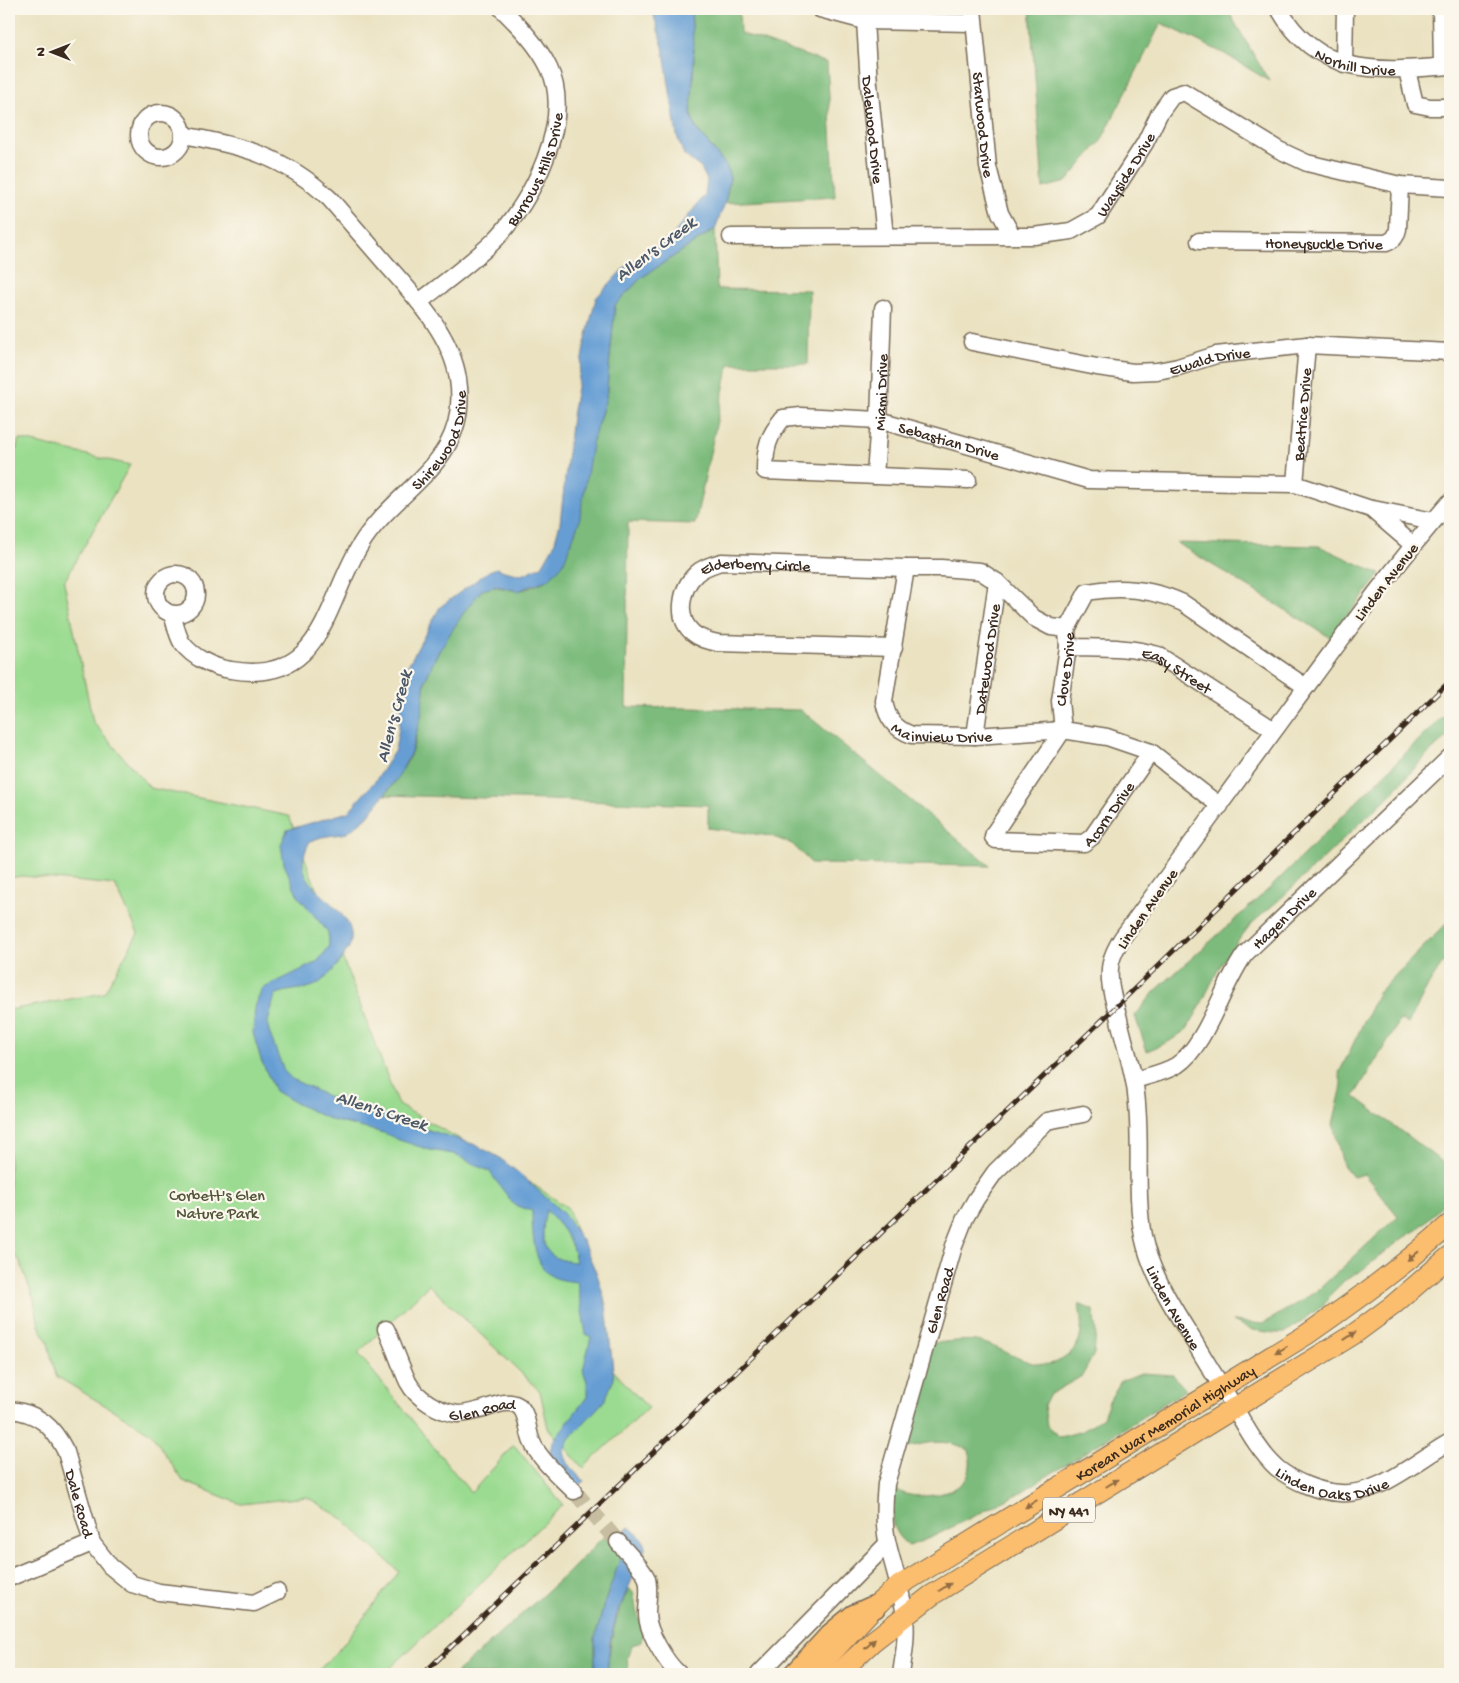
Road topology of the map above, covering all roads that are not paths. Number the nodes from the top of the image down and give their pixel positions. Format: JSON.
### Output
{"nodes":[{"id":1,"x":502,"y":9,"type":"edge"},
{"id":2,"x":820,"y":9,"type":"edge"},
{"id":3,"x":1279,"y":9,"type":"edge"},
{"id":4,"x":1345,"y":9,"type":"edge"},
{"id":5,"x":1441,"y":9,"type":"edge"},
{"id":6,"x":973,"y":16,"type":"edge"},
{"id":7,"x":865,"y":21,"type":"junction"},
{"id":8,"x":1344,"y":64,"type":"junction"},
{"id":9,"x":1446,"y":66,"type":"edge"},
{"id":10,"x":1407,"y":70,"type":"junction"},
{"id":11,"x":1450,"y":107,"type":"edge"},
{"id":12,"x":183,"y":135,"type":"dead end"},
{"id":13,"x":1400,"y":185,"type":"junction"},
{"id":14,"x":1450,"y":188,"type":"edge"},
{"id":15,"x":885,"y":236,"type":"junction"},
{"id":16,"x":1012,"y":236,"type":"junction"},
{"id":17,"x":731,"y":237,"type":"dead end"},
{"id":18,"x":1199,"y":241,"type":"dead end"},
{"id":19,"x":419,"y":302,"type":"junction"},
{"id":20,"x":883,"y":308,"type":"dead end"},
{"id":21,"x":972,"y":342,"type":"dead end"},
{"id":22,"x":1307,"y":345,"type":"junction"},
{"id":23,"x":1450,"y":352,"type":"edge"},
{"id":24,"x":879,"y":420,"type":"junction"},
{"id":25,"x":875,"y":476,"type":"junction"},
{"id":26,"x":968,"y":480,"type":"dead end"},
{"id":27,"x":1295,"y":484,"type":"junction"},
{"id":28,"x":1450,"y":502,"type":"edge"},
{"id":29,"x":1371,"y":508,"type":"junction"},
{"id":30,"x":1433,"y":521,"type":"junction"},
{"id":31,"x":1413,"y":545,"type":"junction"},
{"id":32,"x":906,"y":568,"type":"junction"},
{"id":33,"x":997,"y":582,"type":"junction"},
{"id":34,"x":172,"y":614,"type":"dead end"},
{"id":35,"x":1067,"y":629,"type":"junction"},
{"id":36,"x":1068,"y":647,"type":"junction"},
{"id":37,"x":894,"y":648,"type":"junction"},
{"id":38,"x":1306,"y":687,"type":"junction"},
{"id":39,"x":1063,"y":730,"type":"junction"},
{"id":40,"x":1274,"y":730,"type":"junction"},
{"id":41,"x":975,"y":736,"type":"junction"},
{"id":42,"x":1151,"y":752,"type":"junction"},
{"id":43,"x":1450,"y":757,"type":"edge"},
{"id":44,"x":1220,"y":806,"type":"junction"},
{"id":45,"x":1134,"y":1080,"type":"junction"},
{"id":46,"x":1083,"y":1114,"type":"dead end"},
{"id":47,"x":1450,"y":1224,"type":"edge"},
{"id":48,"x":1450,"y":1256,"type":"edge"},
{"id":49,"x":386,"y":1330,"type":"dead end"},
{"id":50,"x":1222,"y":1387,"type":"junction"},
{"id":51,"x":1234,"y":1408,"type":"junction"},
{"id":52,"x":9,"y":1410,"type":"edge"},
{"id":53,"x":1450,"y":1442,"type":"edge"},
{"id":54,"x":574,"y":1491,"type":"tunnel mouth"},
{"id":55,"x":92,"y":1543,"type":"junction"},
{"id":56,"x":887,"y":1544,"type":"junction"},
{"id":57,"x":620,"y":1545,"type":"tunnel mouth"},
{"id":58,"x":9,"y":1578,"type":"edge"},
{"id":59,"x":900,"y":1585,"type":"junction"},
{"id":60,"x":277,"y":1592,"type":"dead end"},
{"id":61,"x":874,"y":1607,"type":"junction"},
{"id":62,"x":905,"y":1616,"type":"junction"},
{"id":63,"x":679,"y":1674,"type":"edge"},
{"id":64,"x":759,"y":1674,"type":"edge"},
{"id":65,"x":795,"y":1674,"type":"edge"},
{"id":66,"x":812,"y":1674,"type":"edge"},
{"id":67,"x":838,"y":1674,"type":"edge"},
{"id":68,"x":901,"y":1674,"type":"edge"}],
"edges":[{"from":1,"to":19,"type":"street","name":"Burrows Hills Drive"},
{"from":2,"to":7,"type":"street"},
{"from":3,"to":8,"type":"street","name":"Norhill Drive"},
{"from":4,"to":8,"type":"street"},
{"from":5,"to":9,"type":"street"},
{"from":6,"to":7,"type":"street"},
{"from":6,"to":16,"type":"street","name":"Starwood Drive"},
{"from":7,"to":15,"type":"street","name":"Dalewood Drive"},
{"from":8,"to":10,"type":"street","name":"Norhill Drive"},
{"from":9,"to":10,"type":"street","name":"Norhill Drive"},
{"from":10,"to":11,"type":"street"},
{"from":12,"to":19,"type":"street","name":"Shirewood Drive"},
{"from":13,"to":14,"type":"street","name":"Wayside Drive"},
{"from":13,"to":16,"type":"street","name":"Wayside Drive"},
{"from":13,"to":18,"type":"street","name":"Honeysuckle Drive"},
{"from":15,"to":16,"type":"street","name":"Wayside Drive"},
{"from":15,"to":17,"type":"street","name":"Wayside Drive"},
{"from":19,"to":34,"type":"street","name":"Shirewood Drive"},
{"from":20,"to":24,"type":"street","name":"Miami Drive"},
{"from":21,"to":22,"type":"street","name":"Ewald Drive"},
{"from":22,"to":23,"type":"street","name":"Ewald Drive"},
{"from":22,"to":27,"type":"street","name":"Beatrice Drive"},
{"from":24,"to":25,"type":"street","name":"Miami Drive"},
{"from":24,"to":25,"type":"street","name":"Sebastian Drive"},
{"from":24,"to":27,"type":"street","name":"Sebastian Drive"},
{"from":25,"to":26,"type":"street","name":"Sebastian Drive"},
{"from":27,"to":29,"type":"street","name":"Sebastian Drive"},
{"from":28,"to":30,"type":"street","name":"Linden Avenue"},
{"from":29,"to":30,"type":"street","name":"Sebastian Drive"},
{"from":29,"to":31,"type":"street","name":"Sebastian Drive"},
{"from":30,"to":31,"type":"street","name":"Linden Avenue"},
{"from":31,"to":38,"type":"street","name":"Linden Avenue"},
{"from":32,"to":33,"type":"street","name":"Elderberry Circle"},
{"from":32,"to":37,"type":"street","name":"Mainview Drive"},
{"from":32,"to":37,"type":"street","name":"Elderberry Circle"},
{"from":33,"to":35,"type":"street","name":"Elderberry Circle"},
{"from":33,"to":41,"type":"street","name":"Datewood Drive"},
{"from":35,"to":36,"type":"street","name":"Clove Drive"},
{"from":35,"to":38,"type":"street","name":"Clove Drive"},
{"from":36,"to":39,"type":"street","name":"Clove Drive"},
{"from":36,"to":40,"type":"street","name":"Easy Street"},
{"from":37,"to":41,"type":"street","name":"Mainview Drive"},
{"from":38,"to":40,"type":"street","name":"Linden Avenue"},
{"from":39,"to":41,"type":"street","name":"Mainview Drive"},
{"from":39,"to":42,"type":"street","name":"Clove Drive"},
{"from":39,"to":42,"type":"street","name":"Acorn Drive"},
{"from":40,"to":44,"type":"street","name":"Linden Avenue"},
{"from":42,"to":44,"type":"street","name":"Clove Drive"},
{"from":43,"to":45,"type":"street","name":"Hagen Drive"},
{"from":44,"to":45,"type":"street","name":"Linden Avenue"},
{"from":45,"to":50,"type":"street","name":"Linden Avenue"},
{"from":46,"to":56,"type":"street","name":"Glen Road"},
{"from":47,"to":50,"type":"main road","name":"Korean War Memorial Highway","number":"NY 441","one_way":true},
{"from":51,"to":48,"type":"main road","name":"Korean War Memorial Highway","number":"NY 441","one_way":true},
{"from":49,"to":54,"type":"street","name":"Glen Road"},
{"from":50,"to":51,"type":"street","name":"Linden Avenue"},
{"from":50,"to":59,"type":"main road","name":"Korean War Memorial Highway","number":"NY 441","one_way":true},
{"from":51,"to":53,"type":"street","name":"Linden Oaks Drive"},
{"from":62,"to":51,"type":"main road","name":"Korean War Memorial Highway","number":"NY 441","one_way":true},
{"from":52,"to":55,"type":"street","name":"Dale Road"},
{"from":55,"to":58,"type":"street"},
{"from":55,"to":60,"type":"street","name":"Dale Road"},
{"from":56,"to":59,"type":"street","name":"Glen Road"},
{"from":56,"to":64,"type":"street"},
{"from":57,"to":63,"type":"street"},
{"from":59,"to":61,"type":"main road","name":"Korean War Memorial Highway","number":"NY 441"},
{"from":59,"to":62,"type":"street","name":"Glen Road"},
{"from":61,"to":65,"type":"highway"},
{"from":61,"to":66,"type":"main road","name":"Korean War Memorial Highway","number":"NY 441"},
{"from":67,"to":62,"type":"main road","name":"Korean War Memorial Highway","number":"NY 441","one_way":true},
{"from":62,"to":68,"type":"street","name":"Glen Road"}]}
